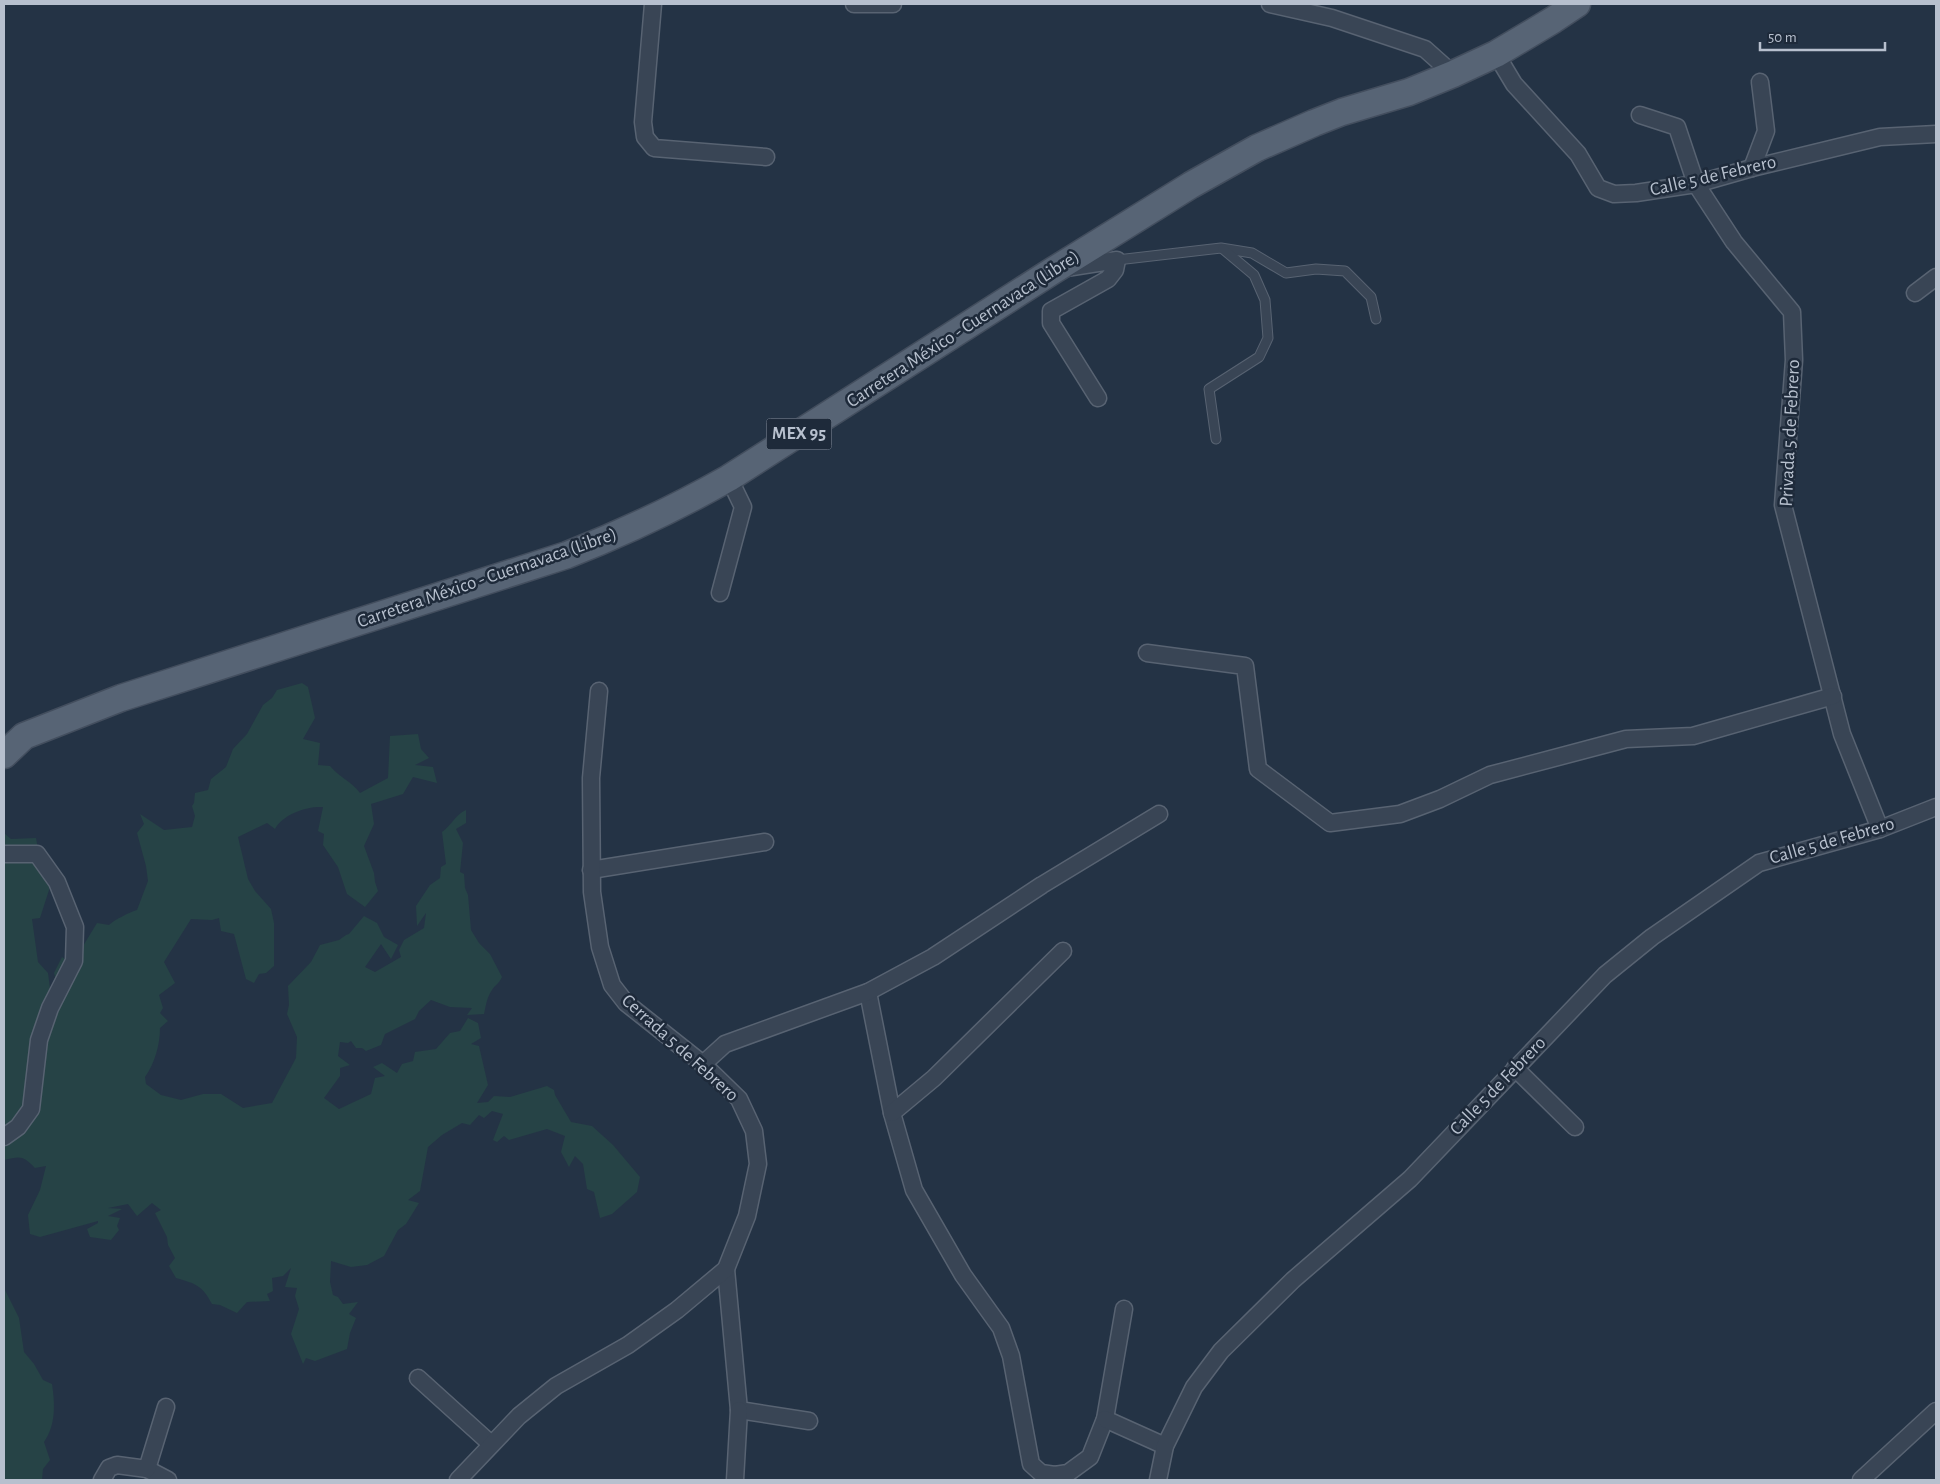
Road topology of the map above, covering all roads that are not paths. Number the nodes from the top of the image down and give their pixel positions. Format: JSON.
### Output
{"nodes":[{"id":1,"x":652,"y":4,"type":"edge"},
{"id":2,"x":854,"y":4,"type":"edge"},
{"id":3,"x":872,"y":4,"type":"edge"},
{"id":4,"x":892,"y":4,"type":"edge"},
{"id":5,"x":1270,"y":4,"type":"edge"},
{"id":6,"x":1577,"y":4,"type":"edge"},
{"id":7,"x":1496,"y":54,"type":"junction"},
{"id":8,"x":1453,"y":74,"type":"junction"},
{"id":9,"x":1760,"y":82,"type":"dead end"},
{"id":10,"x":1640,"y":115,"type":"dead end"},
{"id":11,"x":1936,"y":134,"type":"edge"},
{"id":12,"x":766,"y":157,"type":"dead end"},
{"id":13,"x":1752,"y":168,"type":"junction"},
{"id":14,"x":1696,"y":184,"type":"junction"},
{"id":15,"x":1221,"y":248,"type":"junction"},
{"id":16,"x":1117,"y":260,"type":"junction"},
{"id":17,"x":1054,"y":270,"type":"junction"},
{"id":18,"x":1936,"y":277,"type":"edge"},
{"id":19,"x":1914,"y":293,"type":"dead end"},
{"id":20,"x":1376,"y":319,"type":"dead end"},
{"id":21,"x":1098,"y":398,"type":"dead end"},
{"id":22,"x":1216,"y":438,"type":"dead end"},
{"id":23,"x":729,"y":478,"type":"junction"},
{"id":24,"x":720,"y":593,"type":"dead end"},
{"id":25,"x":1147,"y":653,"type":"dead end"},
{"id":26,"x":598,"y":691,"type":"dead end"},
{"id":27,"x":1832,"y":696,"type":"junction"},
{"id":28,"x":4,"y":755,"type":"edge"},
{"id":29,"x":1936,"y":807,"type":"edge"},
{"id":30,"x":1159,"y":814,"type":"dead end"},
{"id":31,"x":1880,"y":829,"type":"junction"},
{"id":32,"x":765,"y":842,"type":"dead end"},
{"id":33,"x":4,"y":854,"type":"edge"},
{"id":34,"x":591,"y":870,"type":"junction"},
{"id":35,"x":1063,"y":951,"type":"dead end"},
{"id":36,"x":868,"y":992,"type":"junction"},
{"id":37,"x":703,"y":1064,"type":"junction"},
{"id":38,"x":1515,"y":1068,"type":"junction"},
{"id":39,"x":892,"y":1113,"type":"junction"},
{"id":40,"x":1575,"y":1127,"type":"dead end"},
{"id":41,"x":4,"y":1137,"type":"edge"},
{"id":42,"x":726,"y":1269,"type":"junction"},
{"id":43,"x":1124,"y":1309,"type":"dead end"},
{"id":44,"x":418,"y":1378,"type":"dead end"},
{"id":45,"x":166,"y":1407,"type":"dead end"},
{"id":46,"x":739,"y":1410,"type":"junction"},
{"id":47,"x":1936,"y":1411,"type":"edge"},
{"id":48,"x":1105,"y":1419,"type":"junction"},
{"id":49,"x":809,"y":1421,"type":"dead end"},
{"id":50,"x":491,"y":1444,"type":"junction"},
{"id":51,"x":1165,"y":1446,"type":"junction"},
{"id":52,"x":147,"y":1469,"type":"junction"},
{"id":53,"x":102,"y":1480,"type":"edge"},
{"id":54,"x":168,"y":1480,"type":"edge"},
{"id":55,"x":458,"y":1480,"type":"edge"},
{"id":56,"x":735,"y":1480,"type":"edge"},
{"id":57,"x":1158,"y":1480,"type":"edge"},
{"id":58,"x":1861,"y":1480,"type":"edge"}],
"edges":[{"from":1,"to":12,"type":"street"},
{"from":2,"to":3,"type":"street"},
{"from":3,"to":4,"type":"street"},
{"from":5,"to":8,"type":"street"},
{"from":6,"to":7,"type":"main road","name":"Carretera México - Cuernavaca (Libre)","number":"MEX 95"},
{"from":7,"to":8,"type":"main road","name":"Carretera México - Cuernavaca (Libre)","number":"MEX 95"},
{"from":7,"to":14,"type":"street","name":"Calle 5 de Febrero"},
{"from":8,"to":17,"type":"main road","name":"Carretera México - Cuernavaca (Libre)","number":"MEX 95"},
{"from":9,"to":13,"type":"street"},
{"from":10,"to":14,"type":"street","name":"Privada 5 de Febrero"},
{"from":11,"to":13,"type":"street","name":"Calle 5 de Febrero"},
{"from":13,"to":14,"type":"street","name":"Calle 5 de Febrero"},
{"from":14,"to":27,"type":"street","name":"Privada 5 de Febrero"},
{"from":15,"to":16,"type":"lane"},
{"from":15,"to":20,"type":"lane"},
{"from":15,"to":22,"type":"lane"},
{"from":16,"to":17,"type":"street"},
{"from":16,"to":21,"type":"street"},
{"from":17,"to":23,"type":"main road","name":"Carretera México - Cuernavaca (Libre)","number":"MEX 95"},
{"from":18,"to":19,"type":"street"},
{"from":23,"to":24,"type":"street"},
{"from":23,"to":28,"type":"main road","name":"Carretera México - Cuernavaca (Libre)","number":"MEX 95"},
{"from":25,"to":27,"type":"street"},
{"from":26,"to":34,"type":"street","name":"Cerrada 5 de Febrero"},
{"from":27,"to":31,"type":"street","name":"Privada 5 de Febrero"},
{"from":29,"to":31,"type":"street","name":"Calle 5 de Febrero"},
{"from":30,"to":36,"type":"street"},
{"from":31,"to":38,"type":"street","name":"Calle 5 de Febrero"},
{"from":32,"to":34,"type":"street"},
{"from":33,"to":41,"type":"street"},
{"from":34,"to":37,"type":"street","name":"Cerrada 5 de Febrero"},
{"from":35,"to":39,"type":"street"},
{"from":36,"to":37,"type":"street"},
{"from":36,"to":39,"type":"street"},
{"from":37,"to":42,"type":"street","name":"Cerrada 5 de Febrero"},
{"from":38,"to":40,"type":"street"},
{"from":38,"to":51,"type":"street","name":"Calle 5 de Febrero"},
{"from":39,"to":48,"type":"street"},
{"from":42,"to":46,"type":"street"},
{"from":42,"to":50,"type":"street","name":"Cerrada 5 de Febrero"},
{"from":43,"to":48,"type":"street"},
{"from":44,"to":50,"type":"street"},
{"from":45,"to":52,"type":"street"},
{"from":46,"to":49,"type":"street"},
{"from":46,"to":56,"type":"street"},
{"from":47,"to":58,"type":"street"},
{"from":48,"to":51,"type":"street"},
{"from":50,"to":55,"type":"street","name":"Cerrada 5 de Febrero"},
{"from":51,"to":57,"type":"street","name":"Calle 5 de Febrero"},
{"from":52,"to":53,"type":"street"},
{"from":52,"to":54,"type":"street"}]}
